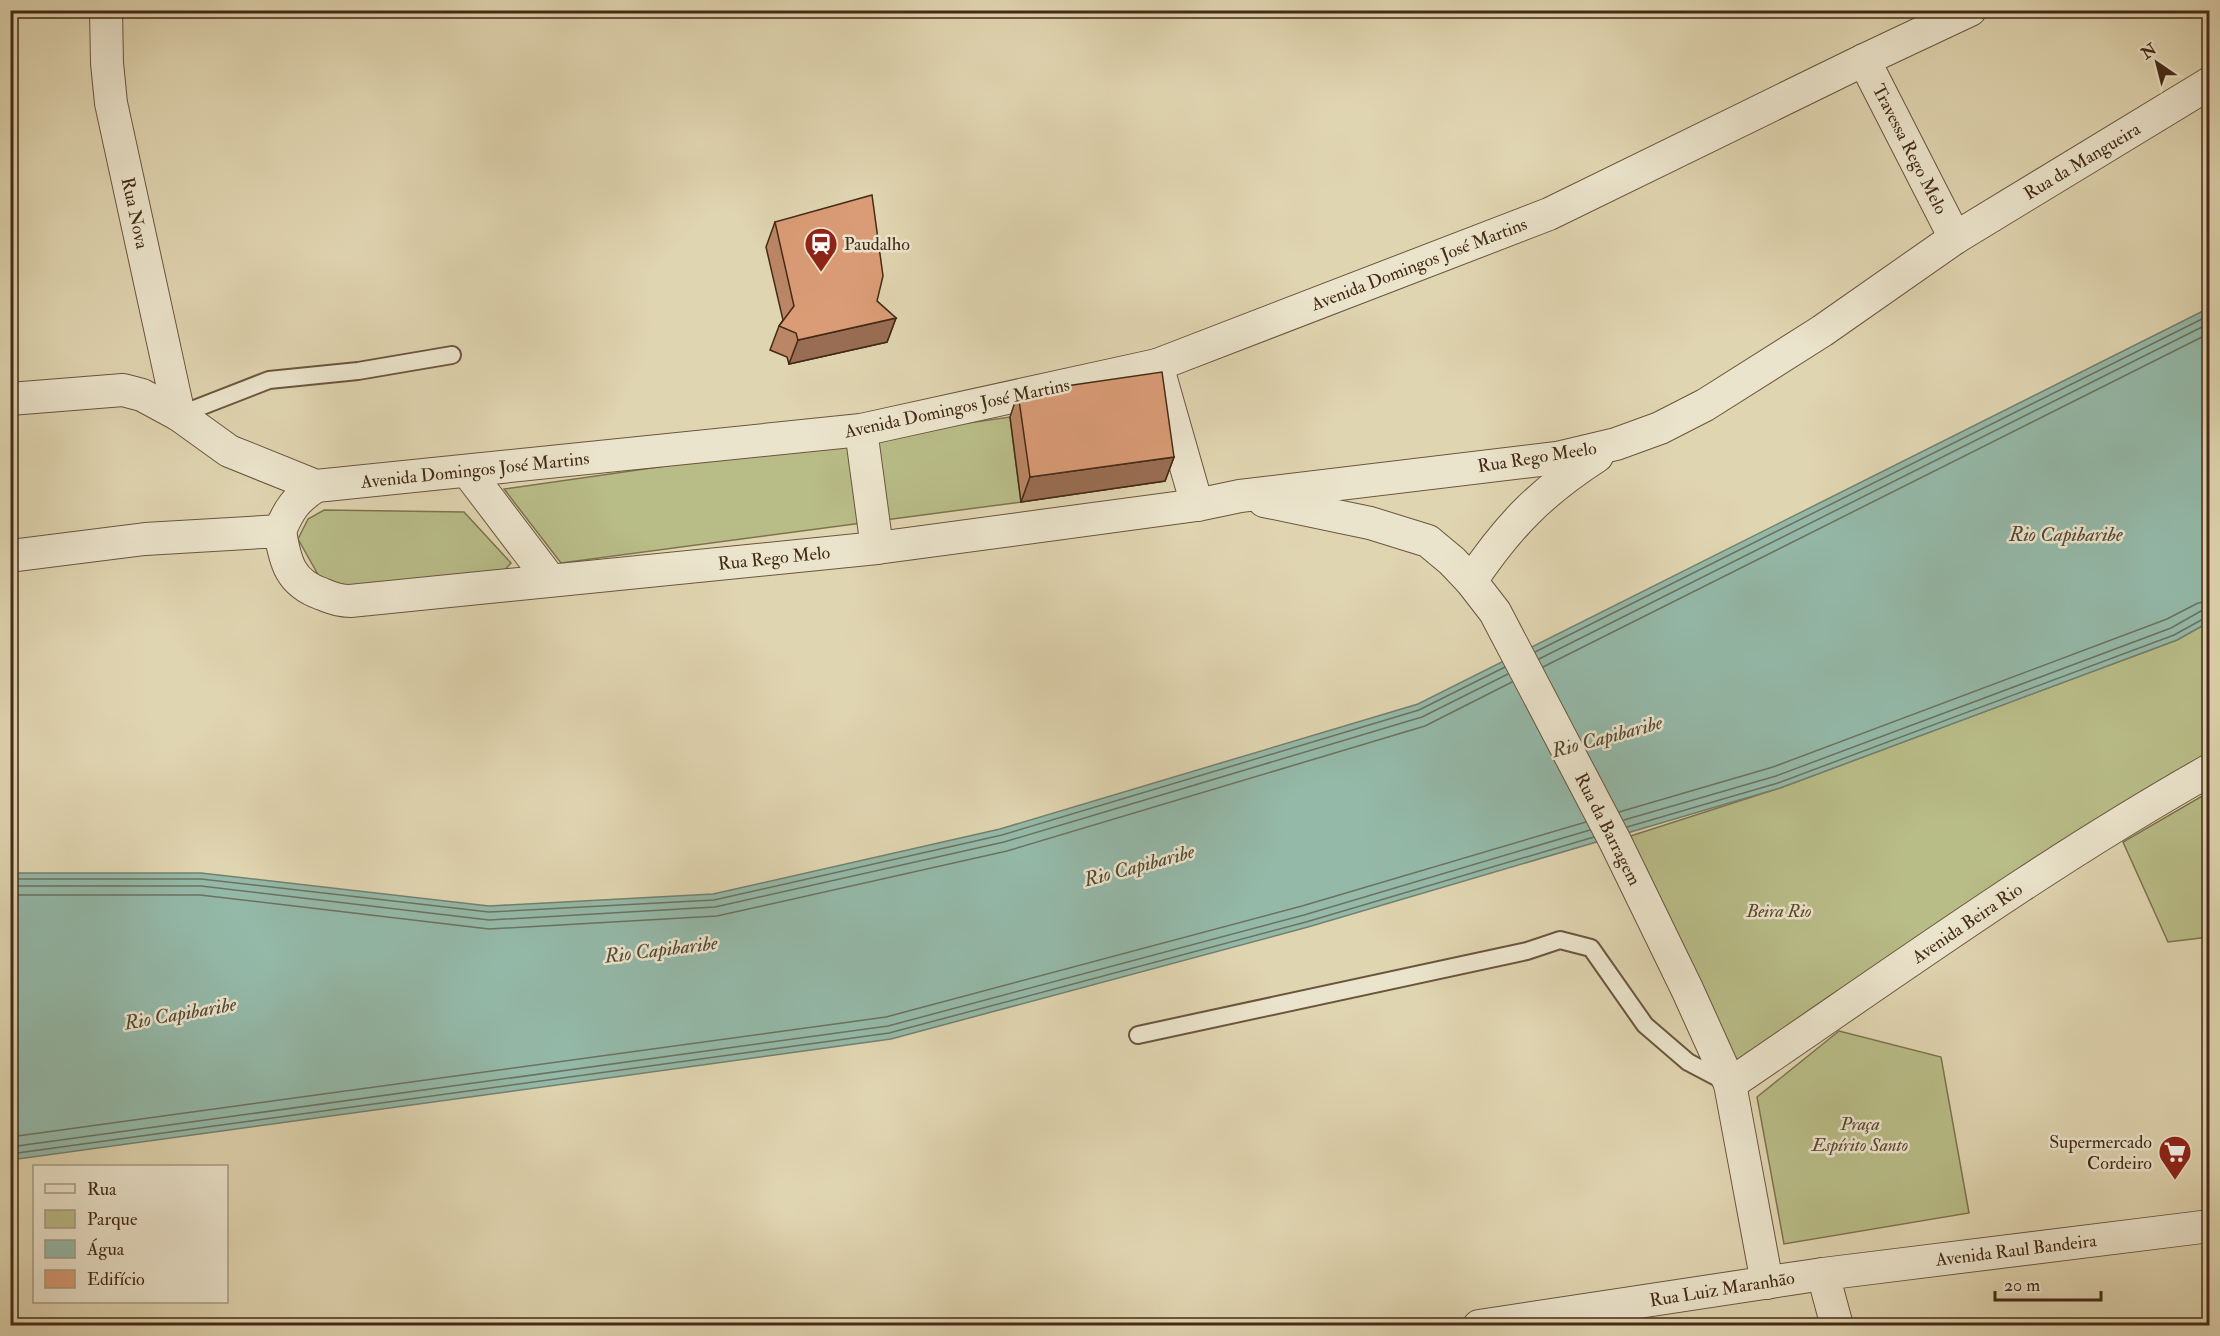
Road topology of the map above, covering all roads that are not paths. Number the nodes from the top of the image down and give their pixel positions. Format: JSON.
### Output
{"nodes":[{"id":1,"x":106,"y":10,"type":"edge"},
{"id":2,"x":1970,"y":10,"type":"edge"},
{"id":3,"x":1864,"y":60,"type":"junction"},
{"id":4,"x":2210,"y":83,"type":"edge"},
{"id":5,"x":1955,"y":238,"type":"junction"},
{"id":6,"x":452,"y":355,"type":"dead end"},
{"id":7,"x":1157,"y":365,"type":"junction"},
{"id":8,"x":10,"y":399,"type":"edge"},
{"id":9,"x":179,"y":415,"type":"junction"},
{"id":10,"x":861,"y":430,"type":"junction"},
{"id":11,"x":1616,"y":444,"type":"junction"},
{"id":12,"x":468,"y":472,"type":"junction"},
{"id":13,"x":316,"y":486,"type":"junction"},
{"id":14,"x":1240,"y":496,"type":"junction"},
{"id":15,"x":1197,"y":505,"type":"junction"},
{"id":16,"x":280,"y":531,"type":"junction"},
{"id":17,"x":877,"y":548,"type":"junction"},
{"id":18,"x":10,"y":556,"type":"edge"},
{"id":19,"x":550,"y":580,"type":"junction"},
{"id":20,"x":1472,"y":581,"type":"junction"},
{"id":21,"x":2210,"y":770,"type":"edge"},
{"id":22,"x":1138,"y":1035,"type":"dead end"},
{"id":23,"x":1730,"y":1084,"type":"junction"},
{"id":24,"x":2210,"y":1226,"type":"edge"},
{"id":25,"x":1823,"y":1274,"type":"junction"},
{"id":26,"x":1767,"y":1283,"type":"junction"},
{"id":27,"x":1479,"y":1326,"type":"edge"},
{"id":28,"x":1836,"y":1326,"type":"edge"}],
"edges":[{"from":1,"to":9,"type":"street","name":"Rua Nova"},
{"from":2,"to":3,"type":"street","name":"Avenida Domingos José Martins"},
{"from":3,"to":5,"type":"street","name":"Travessa Rego Melo"},
{"from":3,"to":7,"type":"street","name":"Avenida Domingos José Martins"},
{"from":4,"to":5,"type":"street","name":"Rua da Mangueira"},
{"from":5,"to":11,"type":"street","name":"Rua Rego Meelo"},
{"from":6,"to":9,"type":"lane"},
{"from":7,"to":10,"type":"street","name":"Avenida Domingos José Martins"},
{"from":7,"to":15,"type":"street"},
{"from":8,"to":9,"type":"street","name":"Avenida Domingos José Martins"},
{"from":9,"to":13,"type":"street","name":"Avenida Domingos José Martins"},
{"from":10,"to":12,"type":"street","name":"Avenida Domingos José Martins"},
{"from":10,"to":17,"type":"street"},
{"from":11,"to":14,"type":"street","name":"Rua Rego Meelo"},
{"from":11,"to":20,"type":"street"},
{"from":12,"to":13,"type":"street","name":"Avenida Domingos José Martins"},
{"from":12,"to":19,"type":"street"},
{"from":13,"to":16,"type":"street"},
{"from":14,"to":15,"type":"street","name":"Rua Rego Melo"},
{"from":14,"to":20,"type":"street","name":"Rua da Barragem"},
{"from":15,"to":17,"type":"street","name":"Rua Rego Melo"},
{"from":16,"to":18,"type":"street"},
{"from":16,"to":19,"type":"street","name":"Rua Rego Melo"},
{"from":17,"to":19,"type":"street","name":"Rua Rego Melo"},
{"from":20,"to":23,"type":"street","name":"Rua da Barragem"},
{"from":21,"to":23,"type":"street","name":"Avenida Beira Rio"},
{"from":22,"to":23,"type":"lane"},
{"from":23,"to":26,"type":"street","name":"Rua da Barragem"},
{"from":24,"to":25,"type":"street","name":"Avenida Raul Bandeira"},
{"from":25,"to":26,"type":"street","name":"Rua Luiz Maranhão"},
{"from":25,"to":28,"type":"street"},
{"from":26,"to":27,"type":"street","name":"Rua Luiz Maranhão"}]}
